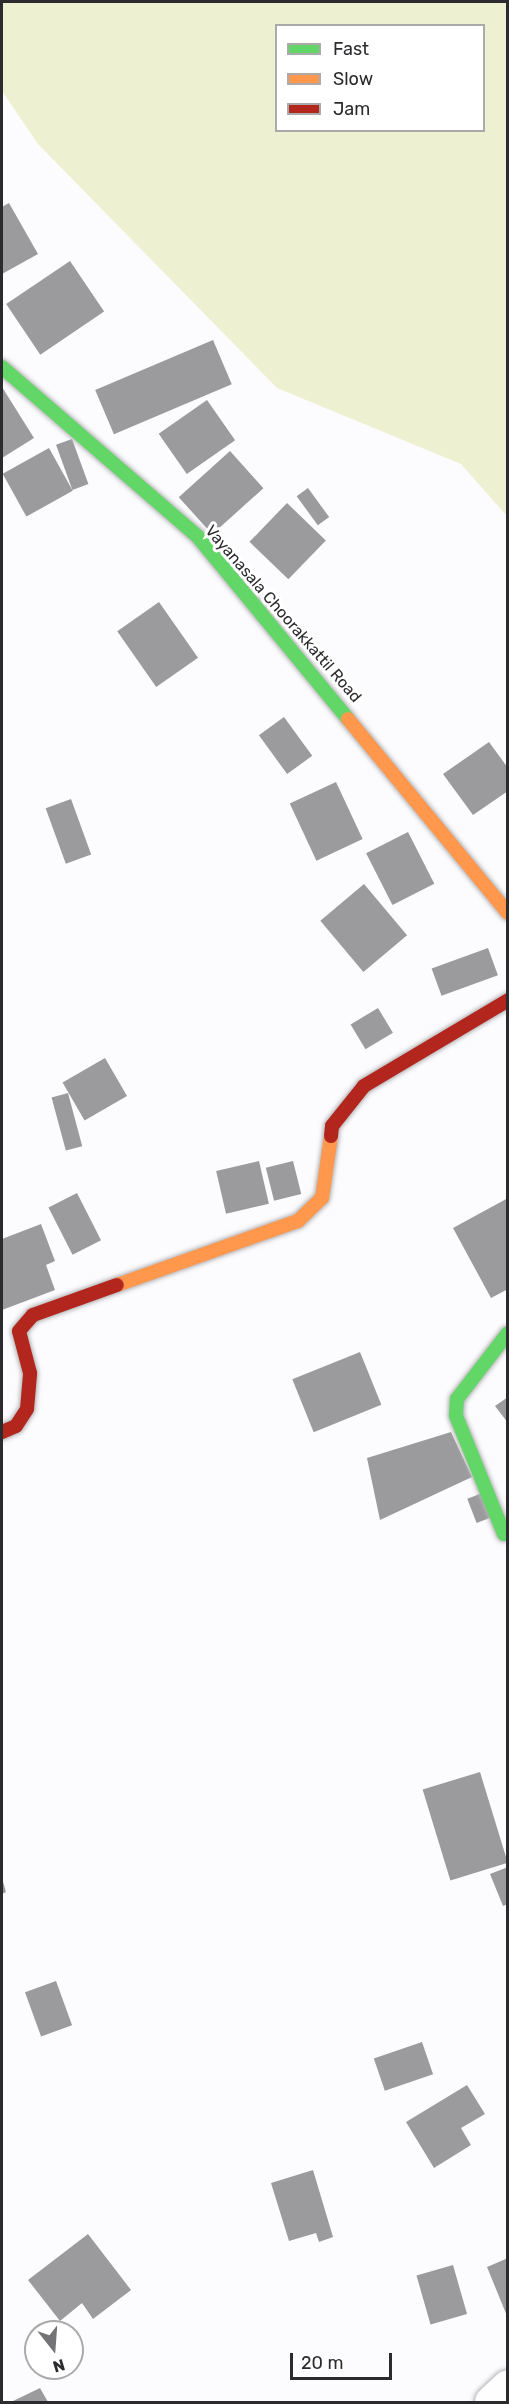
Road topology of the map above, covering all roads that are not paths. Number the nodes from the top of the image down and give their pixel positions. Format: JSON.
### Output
{"nodes":[{"id":1,"x":2,"y":367,"type":"edge"},
{"id":2,"x":507,"y":913,"type":"edge"},
{"id":3,"x":507,"y":1000,"type":"edge"},
{"id":4,"x":507,"y":1333,"type":"edge"},
{"id":5,"x":2,"y":1432,"type":"edge"},
{"id":6,"x":504,"y":1534,"type":"dead end"},
{"id":7,"x":507,"y":2386,"type":"edge"},
{"id":8,"x":491,"y":2403,"type":"edge"}],
"edges":[{"from":1,"to":2,"type":"street","name":"Vayanasala Choorakkattil Road"},
{"from":3,"to":5,"type":"street"},
{"from":4,"to":6,"type":"street"},
{"from":7,"to":8,"type":"street"}]}
